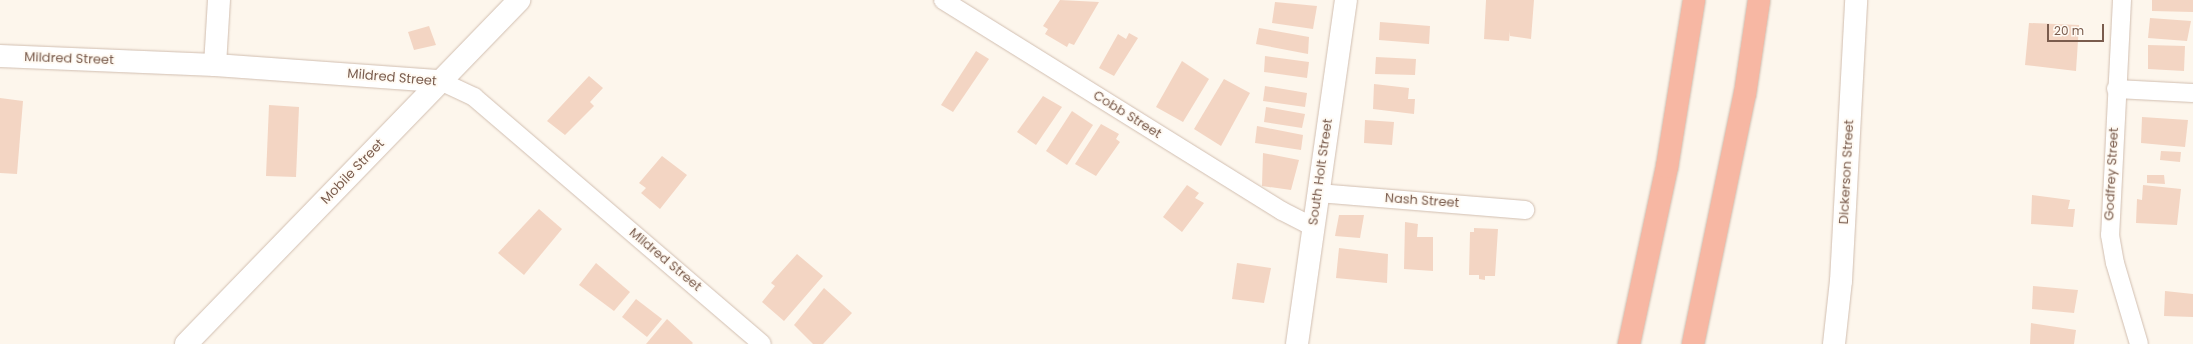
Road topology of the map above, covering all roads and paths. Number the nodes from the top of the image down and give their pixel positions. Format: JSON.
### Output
{"nodes":[{"id":1,"x":219,"y":0,"type":"edge"},
{"id":2,"x":519,"y":0,"type":"edge"},
{"id":3,"x":943,"y":0,"type":"edge"},
{"id":4,"x":1346,"y":0,"type":"edge"},
{"id":5,"x":1694,"y":0,"type":"edge"},
{"id":6,"x":1759,"y":0,"type":"edge"},
{"id":7,"x":1856,"y":0,"type":"edge"},
{"id":8,"x":2122,"y":0,"type":"edge"},
{"id":9,"x":0,"y":56,"type":"edge"},
{"id":10,"x":215,"y":65,"type":"junction"},
{"id":11,"x":440,"y":81,"type":"junction"},
{"id":12,"x":2116,"y":89,"type":"junction"},
{"id":13,"x":2193,"y":93,"type":"edge"},
{"id":14,"x":1318,"y":193,"type":"junction"},
{"id":15,"x":1525,"y":210,"type":"dead end"},
{"id":16,"x":1313,"y":227,"type":"junction"},
{"id":17,"x":186,"y":344,"type":"edge"},
{"id":18,"x":762,"y":344,"type":"edge"},
{"id":19,"x":1297,"y":344,"type":"edge"},
{"id":20,"x":1629,"y":344,"type":"edge"},
{"id":21,"x":1693,"y":344,"type":"edge"},
{"id":22,"x":1834,"y":344,"type":"edge"},
{"id":23,"x":2139,"y":344,"type":"edge"}],
"edges":[{"from":1,"to":10,"type":"street"},
{"from":2,"to":11,"type":"street","name":"Mobile Street"},
{"from":3,"to":16,"type":"street","name":"Cobb Street"},
{"from":4,"to":14,"type":"street","name":"South Holt Street"},
{"from":5,"to":20,"type":"highway"},
{"from":6,"to":21,"type":"highway"},
{"from":7,"to":22,"type":"street","name":"Dickerson Street"},
{"from":8,"to":12,"type":"street","name":"Godfrey Street"},
{"from":9,"to":10,"type":"street","name":"Mildred Street"},
{"from":10,"to":11,"type":"street","name":"Mildred Street"},
{"from":11,"to":17,"type":"street","name":"Mobile Street"},
{"from":11,"to":18,"type":"street","name":"Mildred Street"},
{"from":12,"to":13,"type":"street"},
{"from":12,"to":23,"type":"street","name":"Godfrey Street"},
{"from":14,"to":15,"type":"street","name":"Nash Street"},
{"from":14,"to":16,"type":"street","name":"South Holt Street"},
{"from":16,"to":19,"type":"street","name":"South Holt Street"}]}
